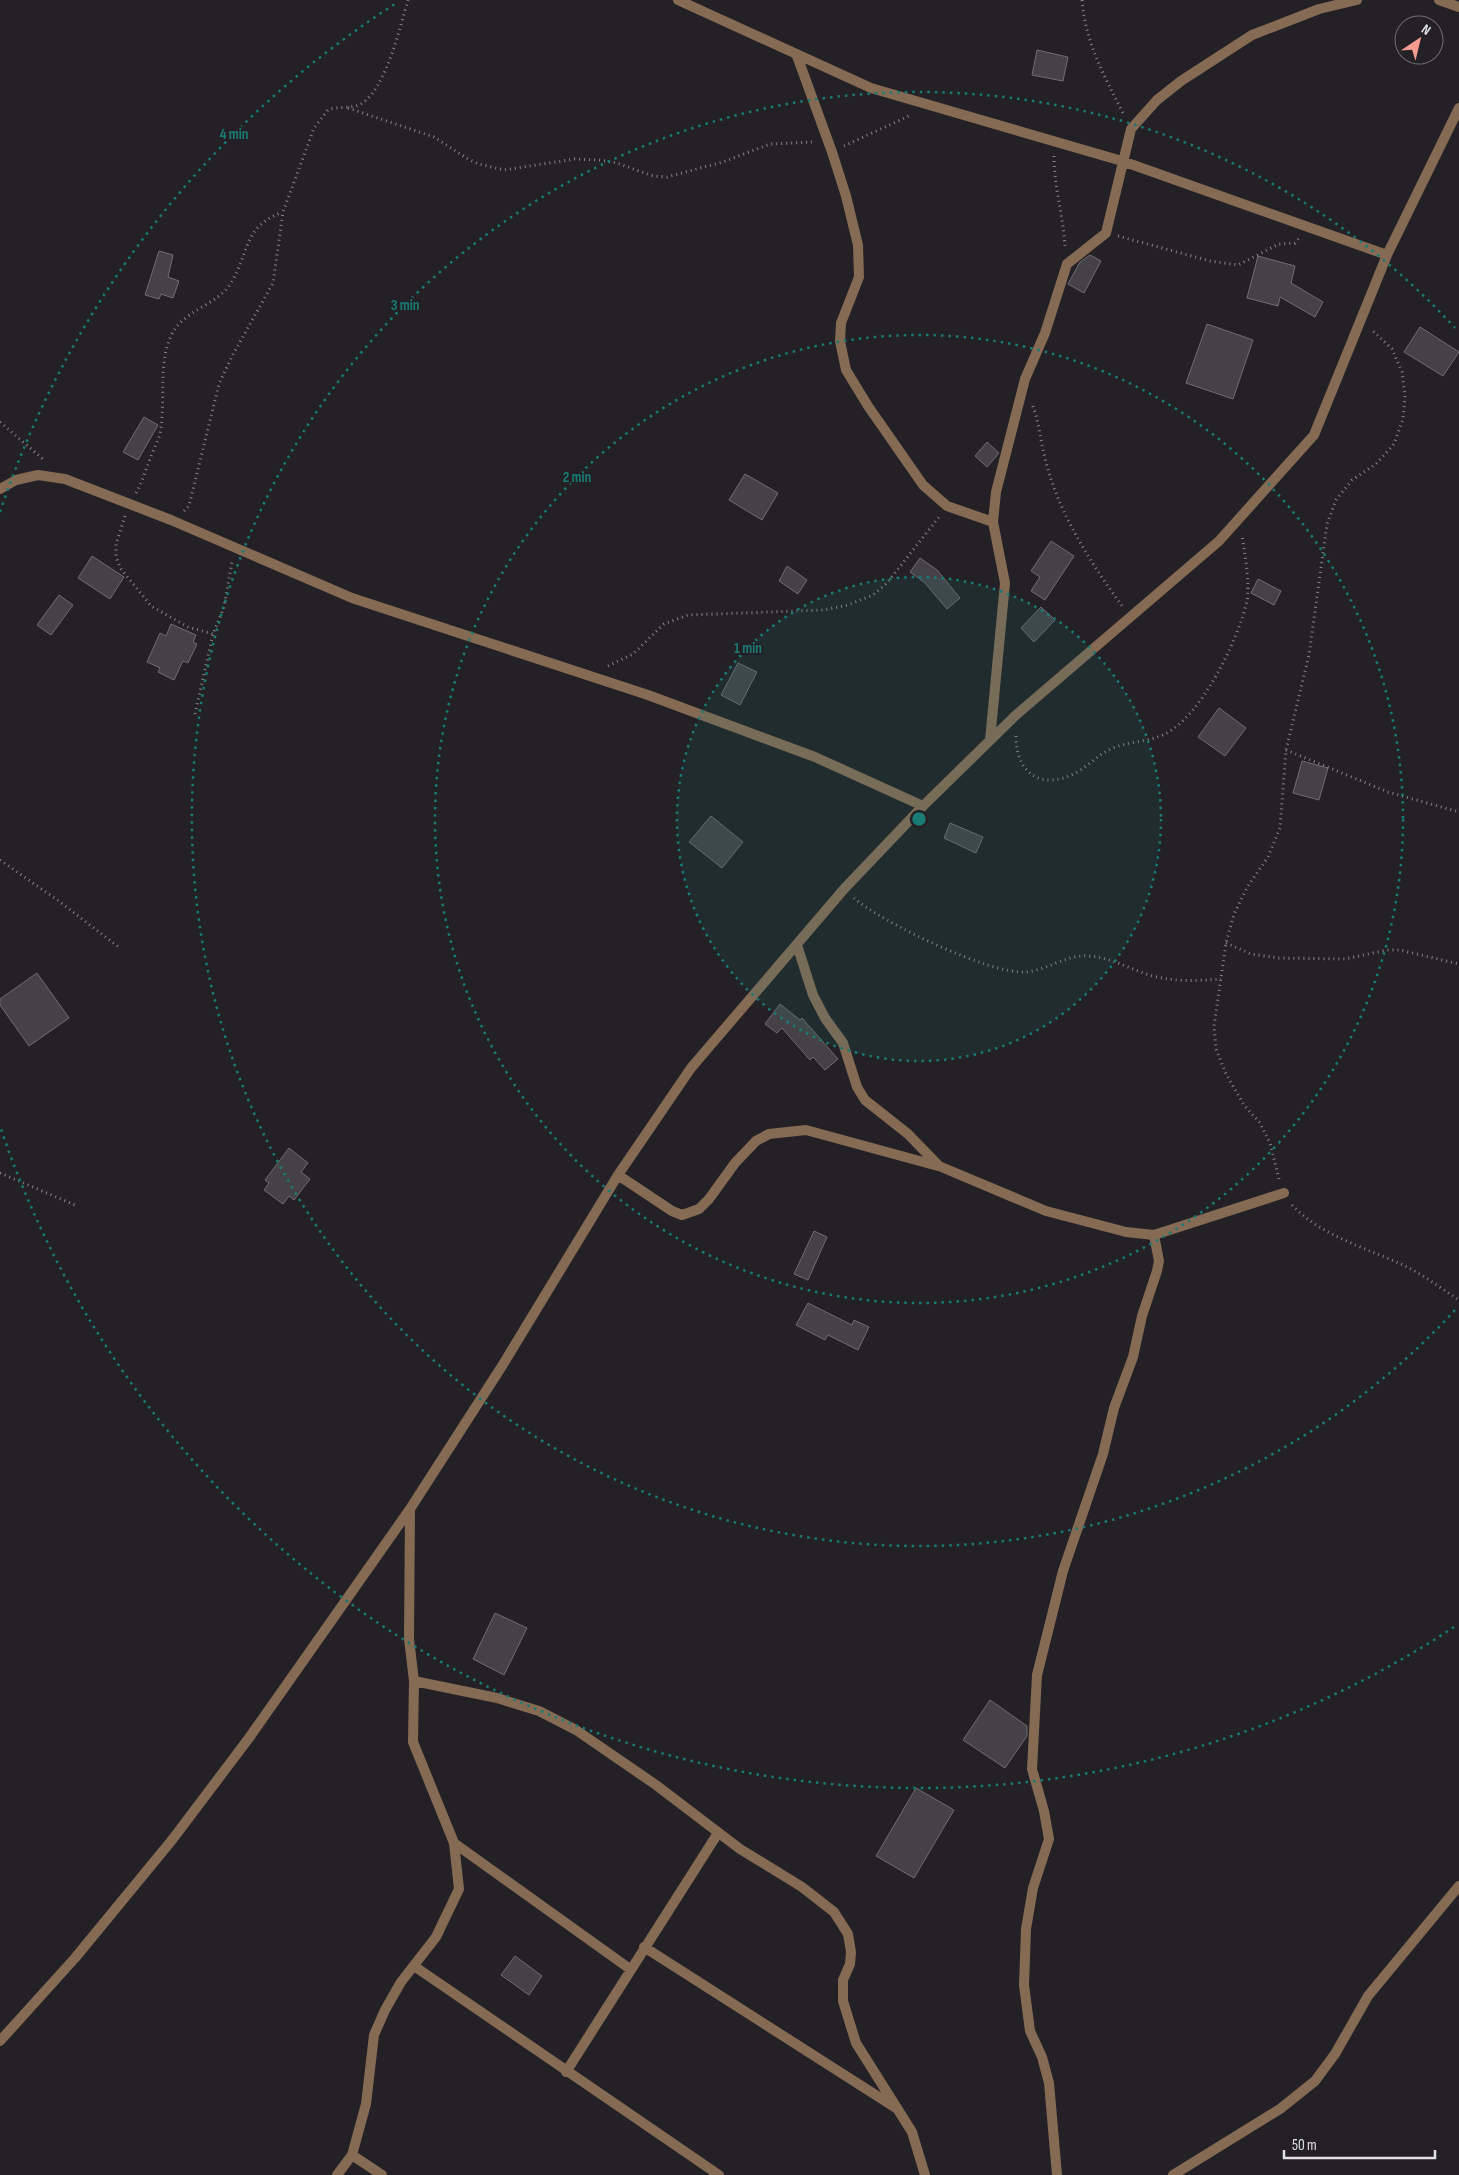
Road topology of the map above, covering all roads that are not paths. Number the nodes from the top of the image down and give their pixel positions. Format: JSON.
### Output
{"nodes":[{"id":1,"x":678,"y":0,"type":"edge"},
{"id":2,"x":1356,"y":0,"type":"edge"},
{"id":3,"x":1439,"y":0,"type":"edge"},
{"id":4,"x":1459,"y":7,"type":"edge"},
{"id":5,"x":797,"y":56,"type":"junction"},
{"id":6,"x":1459,"y":108,"type":"edge"},
{"id":7,"x":1122,"y":161,"type":"junction"},
{"id":8,"x":1388,"y":255,"type":"junction"},
{"id":9,"x":0,"y":489,"type":"edge"},
{"id":10,"x":993,"y":522,"type":"junction"},
{"id":11,"x":990,"y":740,"type":"junction"},
{"id":12,"x":923,"y":806,"type":"junction"},
{"id":13,"x":797,"y":946,"type":"junction"},
{"id":14,"x":939,"y":1166,"type":"junction"},
{"id":15,"x":618,"y":1175,"type":"junction"},
{"id":16,"x":1284,"y":1193,"type":"road end"},
{"id":17,"x":1154,"y":1235,"type":"junction"},
{"id":18,"x":410,"y":1509,"type":"junction"},
{"id":19,"x":414,"y":1681,"type":"junction"},
{"id":20,"x":718,"y":1832,"type":"junction"},
{"id":21,"x":454,"y":1843,"type":"junction"},
{"id":22,"x":1459,"y":1886,"type":"edge"},
{"id":23,"x":644,"y":1947,"type":"junction"},
{"id":24,"x":414,"y":1966,"type":"junction"},
{"id":25,"x":630,"y":1969,"type":"junction"},
{"id":26,"x":0,"y":2041,"type":"edge"},
{"id":27,"x":566,"y":2072,"type":"junction"},
{"id":28,"x":898,"y":2109,"type":"junction"},
{"id":29,"x":352,"y":2155,"type":"junction"},
{"id":30,"x":707,"y":2172,"type":"edge"},
{"id":31,"x":337,"y":2175,"type":"edge"},
{"id":32,"x":382,"y":2175,"type":"edge"},
{"id":33,"x":719,"y":2175,"type":"edge"},
{"id":34,"x":925,"y":2175,"type":"edge"},
{"id":35,"x":1057,"y":2175,"type":"edge"},
{"id":36,"x":1174,"y":2175,"type":"edge"}],
"edges":[{"from":1,"to":5,"type":"street"},
{"from":2,"to":7,"type":"street"},
{"from":3,"to":4,"type":"street"},
{"from":5,"to":7,"type":"street"},
{"from":5,"to":10,"type":"street"},
{"from":6,"to":8,"type":"street"},
{"from":7,"to":8,"type":"street"},
{"from":7,"to":10,"type":"street"},
{"from":8,"to":11,"type":"street"},
{"from":9,"to":12,"type":"street"},
{"from":10,"to":11,"type":"street"},
{"from":11,"to":12,"type":"street"},
{"from":12,"to":13,"type":"street"},
{"from":13,"to":14,"type":"street"},
{"from":13,"to":15,"type":"street"},
{"from":14,"to":15,"type":"street"},
{"from":14,"to":17,"type":"street"},
{"from":15,"to":18,"type":"street"},
{"from":16,"to":17,"type":"street"},
{"from":17,"to":35,"type":"street"},
{"from":18,"to":19,"type":"street"},
{"from":18,"to":26,"type":"street"},
{"from":19,"to":20,"type":"street"},
{"from":19,"to":21,"type":"street"},
{"from":20,"to":23,"type":"street"},
{"from":20,"to":28,"type":"street"},
{"from":21,"to":24,"type":"street"},
{"from":21,"to":25,"type":"street"},
{"from":22,"to":36,"type":"street"},
{"from":23,"to":25,"type":"street"},
{"from":23,"to":28,"type":"street"},
{"from":24,"to":27,"type":"street"},
{"from":24,"to":29,"type":"street"},
{"from":25,"to":27,"type":"street"},
{"from":27,"to":30,"type":"street"},
{"from":28,"to":34,"type":"street"},
{"from":29,"to":31,"type":"street"},
{"from":29,"to":32,"type":"street"},
{"from":30,"to":33,"type":"street"}]}
